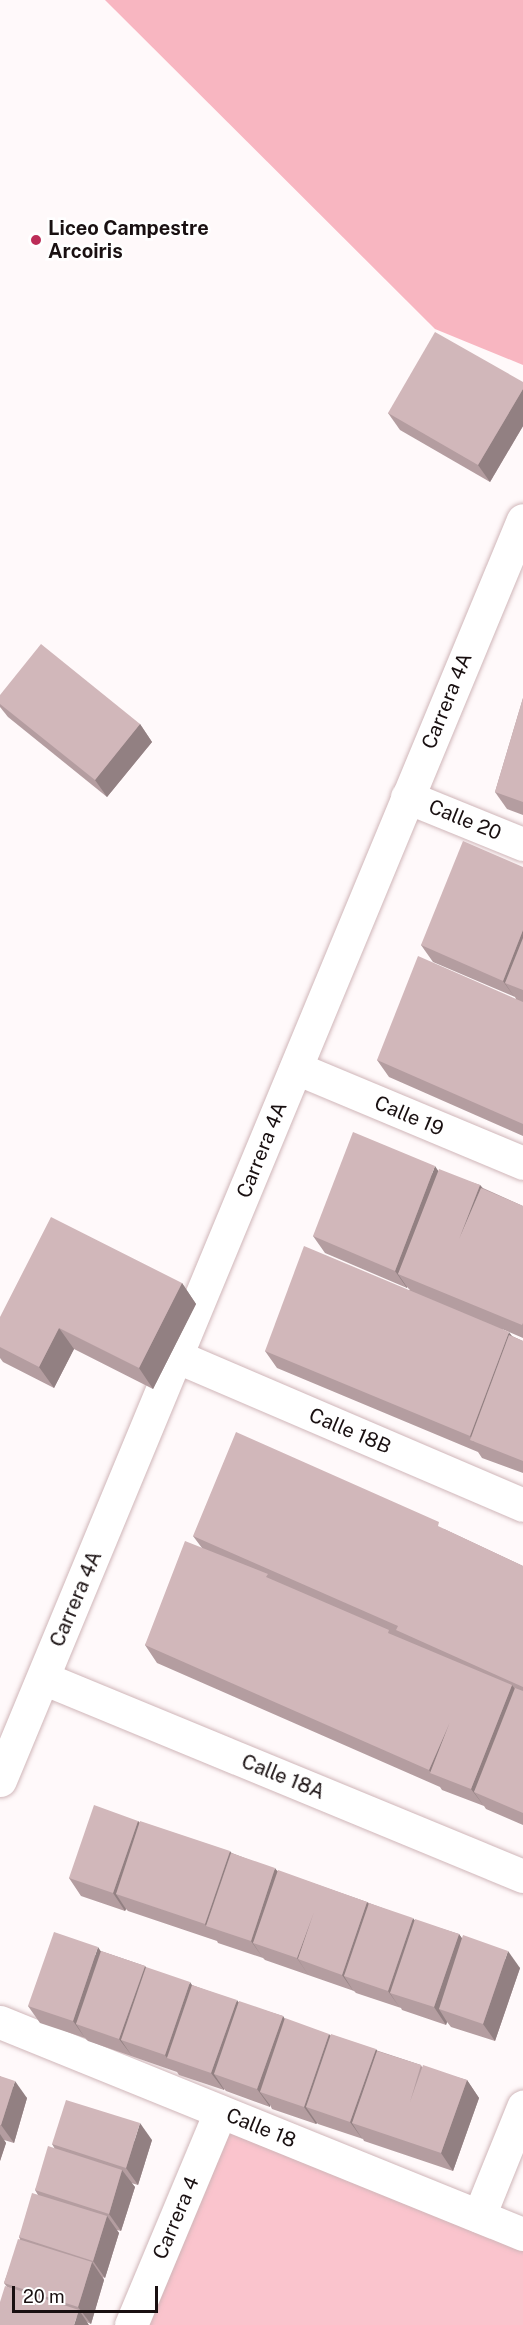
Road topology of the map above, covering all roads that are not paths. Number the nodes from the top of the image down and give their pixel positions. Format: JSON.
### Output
{"nodes":[{"id":1,"x":522,"y":520,"type":"edge"},
{"id":2,"x":407,"y":797,"type":"junction"},
{"id":3,"x":523,"y":844,"type":"edge"},
{"id":4,"x":296,"y":1068,"type":"junction"},
{"id":5,"x":523,"y":1163,"type":"edge"},
{"id":6,"x":178,"y":1357,"type":"junction"},
{"id":7,"x":523,"y":1505,"type":"edge"},
{"id":8,"x":43,"y":1678,"type":"junction"},
{"id":9,"x":2,"y":1768,"type":"edge"},
{"id":10,"x":523,"y":1876,"type":"edge"},
{"id":11,"x":0,"y":2022,"type":"edge"},
{"id":12,"x":523,"y":2107,"type":"edge"},
{"id":13,"x":220,"y":2112,"type":"junction"},
{"id":14,"x":479,"y":2216,"type":"junction"},
{"id":15,"x":523,"y":2234,"type":"edge"},
{"id":16,"x":131,"y":2325,"type":"edge"}],
"edges":[{"from":1,"to":2,"type":"street","name":"Carrera 4A"},
{"from":2,"to":3,"type":"street","name":"Calle 20"},
{"from":2,"to":4,"type":"street","name":"Carrera 4A"},
{"from":4,"to":5,"type":"street","name":"Calle 19"},
{"from":4,"to":6,"type":"street","name":"Carrera 4A"},
{"from":6,"to":7,"type":"street","name":"Calle 18B"},
{"from":6,"to":8,"type":"street","name":"Carrera 4A"},
{"from":8,"to":9,"type":"street","name":"Carrera 4A"},
{"from":8,"to":10,"type":"street","name":"Calle 18A"},
{"from":11,"to":13,"type":"street","name":"Calle 18"},
{"from":12,"to":14,"type":"street"},
{"from":13,"to":14,"type":"street","name":"Calle 18"},
{"from":13,"to":16,"type":"street","name":"Carrera 4"},
{"from":14,"to":15,"type":"street","name":"Calle 18"}]}
